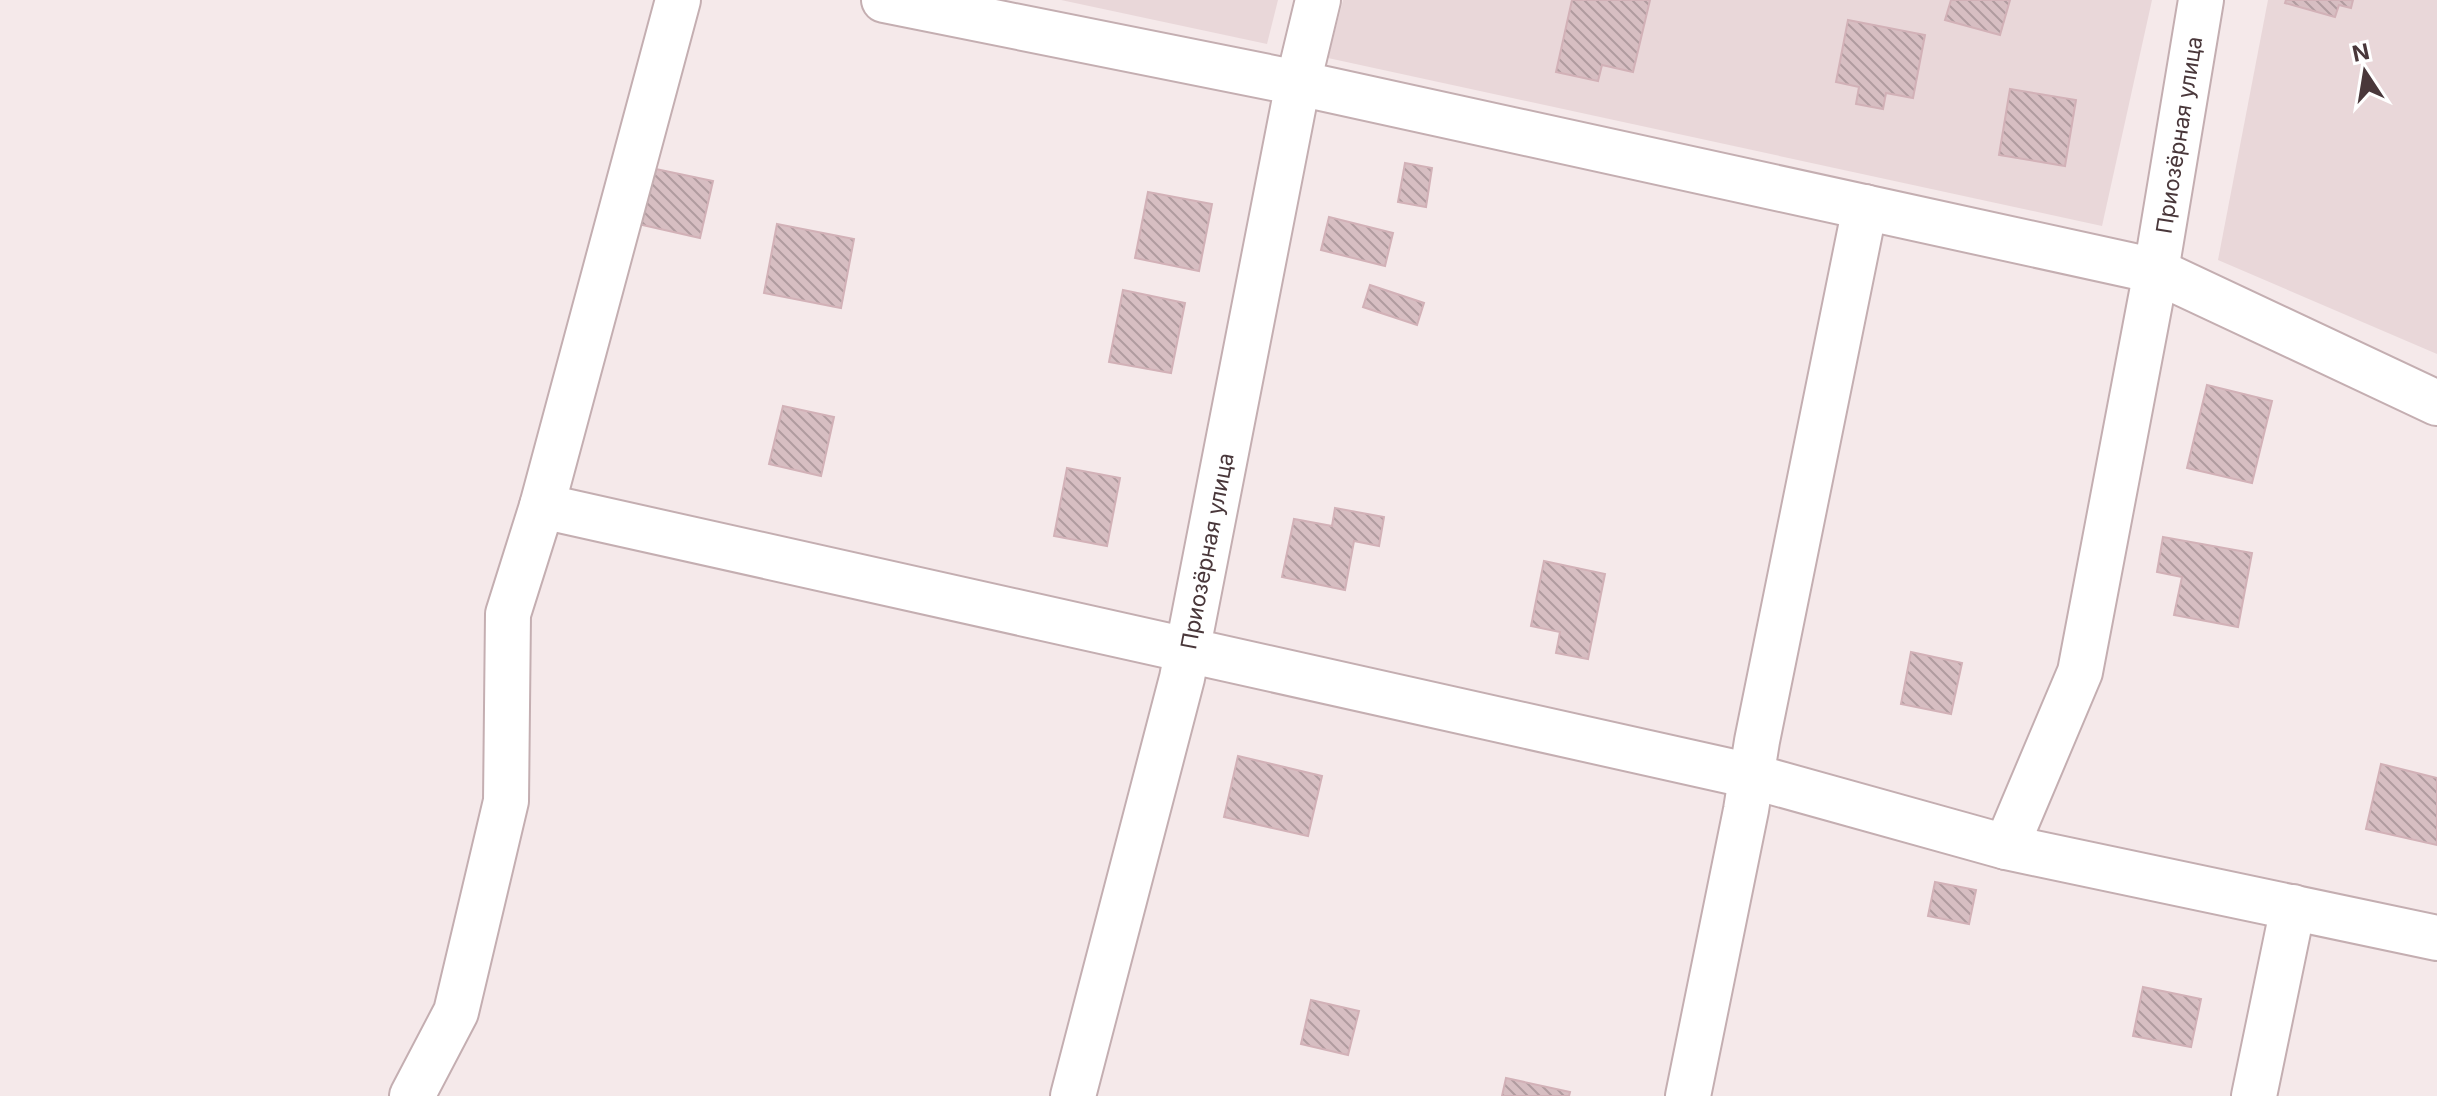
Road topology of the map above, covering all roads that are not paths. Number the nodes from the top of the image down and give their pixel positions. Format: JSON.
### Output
{"nodes":[{"id":1,"x":678,"y":0,"type":"edge"},
{"id":2,"x":884,"y":0,"type":"edge"},
{"id":3,"x":1318,"y":0,"type":"edge"},
{"id":4,"x":2201,"y":0,"type":"edge"},
{"id":5,"x":1298,"y":83,"type":"junction"},
{"id":6,"x":1865,"y":207,"type":"junction"},
{"id":7,"x":2156,"y":271,"type":"junction"},
{"id":8,"x":2437,"y":403,"type":"edge"},
{"id":9,"x":542,"y":506,"type":"junction"},
{"id":10,"x":1188,"y":650,"type":"junction"},
{"id":11,"x":1751,"y":776,"type":"junction"},
{"id":12,"x":2006,"y":847,"type":"junction"},
{"id":13,"x":2293,"y":907,"type":"junction"},
{"id":14,"x":2437,"y":938,"type":"edge"},
{"id":15,"x":412,"y":1096,"type":"edge"},
{"id":16,"x":1073,"y":1096,"type":"edge"},
{"id":17,"x":1688,"y":1096,"type":"edge"},
{"id":18,"x":2254,"y":1096,"type":"edge"}],
"edges":[{"from":1,"to":9,"type":"street"},
{"from":2,"to":5,"type":"street"},
{"from":3,"to":5,"type":"street","name":"Приозёрная улица"},
{"from":4,"to":7,"type":"street","name":"Приозёрная улица"},
{"from":5,"to":6,"type":"street"},
{"from":5,"to":10,"type":"street","name":"Приозёрная улица"},
{"from":6,"to":7,"type":"street"},
{"from":6,"to":11,"type":"street"},
{"from":7,"to":8,"type":"street"},
{"from":7,"to":12,"type":"street","name":"Приозёрная улица"},
{"from":9,"to":10,"type":"street"},
{"from":9,"to":15,"type":"street"},
{"from":10,"to":11,"type":"street"},
{"from":10,"to":16,"type":"street","name":"Приозёрная улица"},
{"from":11,"to":12,"type":"street"},
{"from":11,"to":17,"type":"street"},
{"from":12,"to":13,"type":"street"},
{"from":13,"to":14,"type":"street"},
{"from":13,"to":18,"type":"street"}]}
